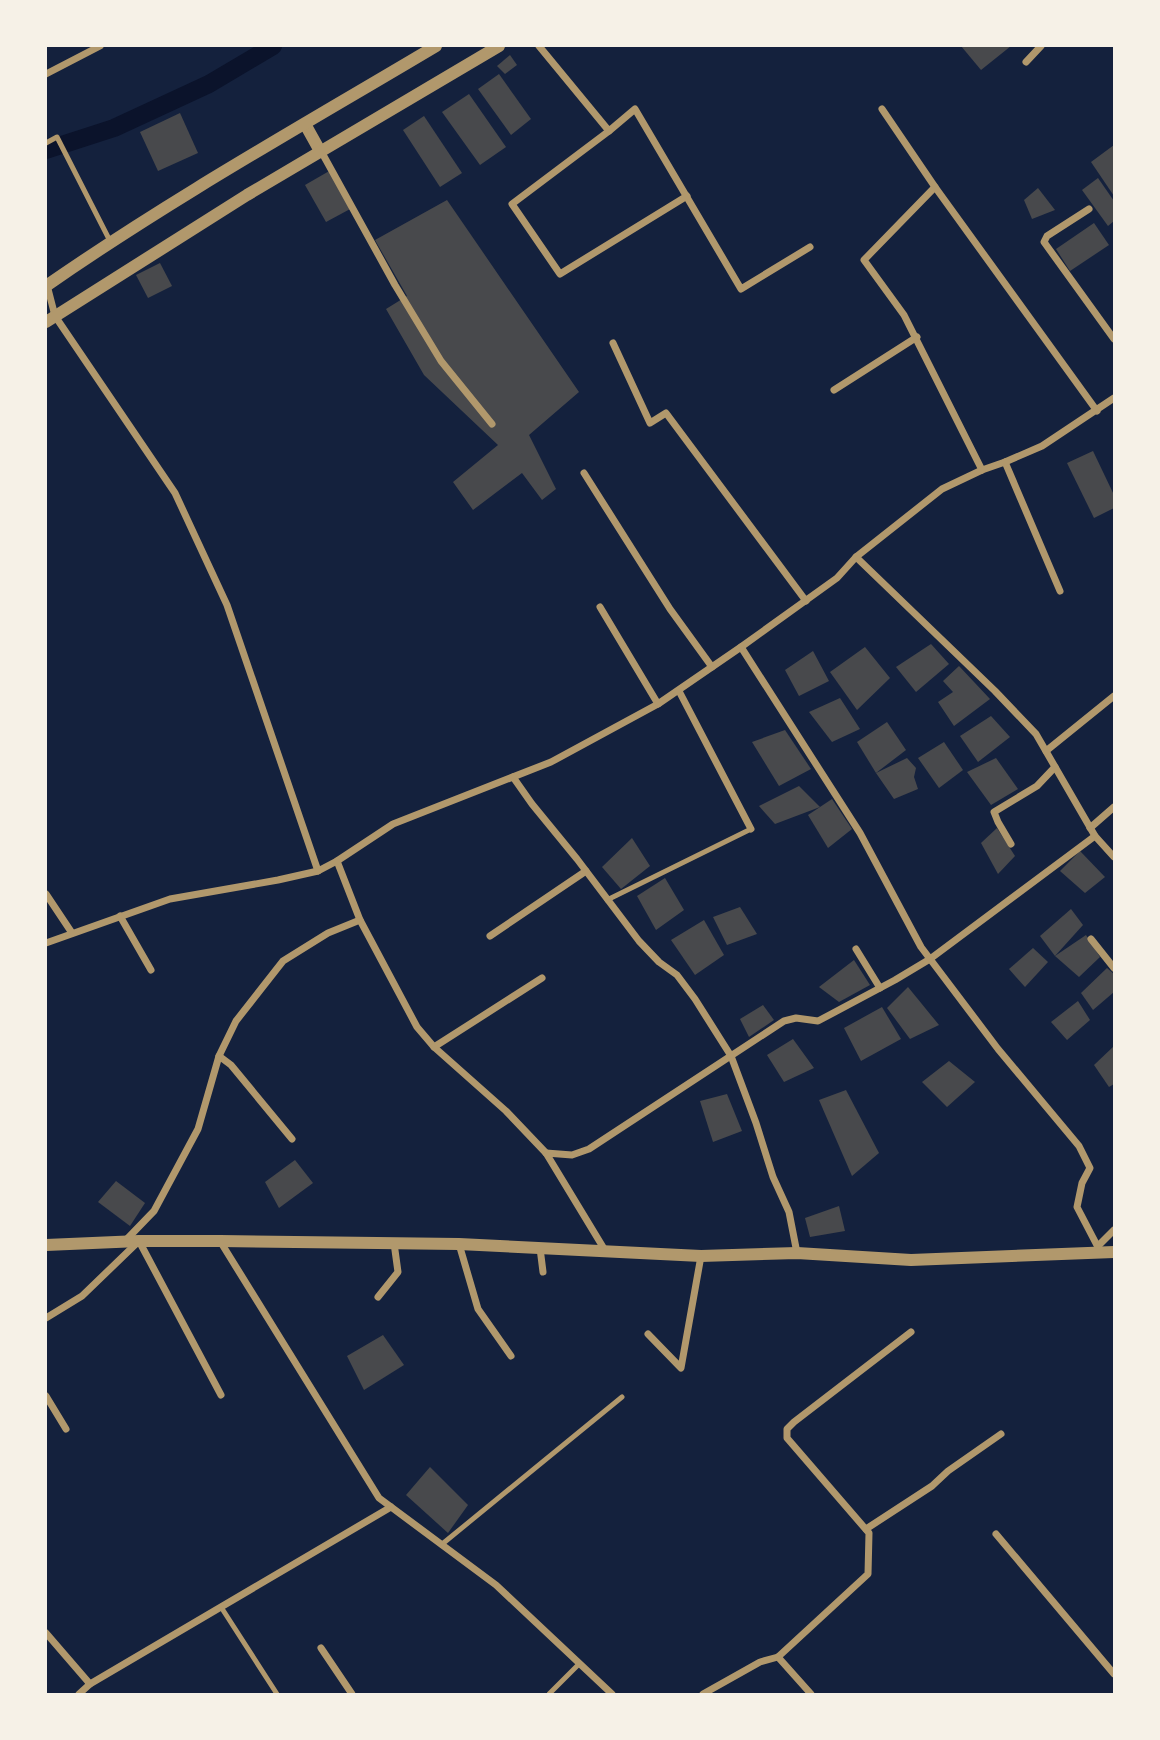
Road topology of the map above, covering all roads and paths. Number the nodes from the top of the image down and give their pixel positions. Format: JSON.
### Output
{"nodes":[{"id":1,"x":100,"y":46,"type":"edge"},
{"id":2,"x":436,"y":46,"type":"edge"},
{"id":3,"x":499,"y":46,"type":"edge"},
{"id":4,"x":539,"y":46,"type":"edge"},
{"id":5,"x":1041,"y":46,"type":"edge"},
{"id":6,"x":1026,"y":62,"type":"dead end"},
{"id":7,"x":46,"y":74,"type":"edge"},
{"id":8,"x":882,"y":109,"type":"dead end"},
{"id":9,"x":305,"y":124,"type":"junction"},
{"id":10,"x":608,"y":131,"type":"junction"},
{"id":11,"x":46,"y":143,"type":"edge"},
{"id":12,"x":320,"y":150,"type":"junction"},
{"id":13,"x":935,"y":187,"type":"junction"},
{"id":14,"x":687,"y":196,"type":"junction"},
{"id":15,"x":1089,"y":209,"type":"dead end"},
{"id":16,"x":110,"y":243,"type":"junction"},
{"id":17,"x":810,"y":247,"type":"dead end"},
{"id":18,"x":46,"y":286,"type":"edge"},
{"id":19,"x":50,"y":319,"type":"edge"},
{"id":20,"x":917,"y":337,"type":"junction"},
{"id":21,"x":1115,"y":339,"type":"edge"},
{"id":22,"x":612,"y":343,"type":"dead end"},
{"id":23,"x":834,"y":390,"type":"dead end"},
{"id":24,"x":1115,"y":398,"type":"edge"},
{"id":25,"x":1097,"y":411,"type":"junction"},
{"id":26,"x":492,"y":424,"type":"dead end"},
{"id":27,"x":1005,"y":462,"type":"junction"},
{"id":28,"x":982,"y":470,"type":"junction"},
{"id":29,"x":584,"y":473,"type":"dead end"},
{"id":30,"x":856,"y":557,"type":"junction"},
{"id":31,"x":1060,"y":591,"type":"dead end"},
{"id":32,"x":806,"y":601,"type":"junction"},
{"id":33,"x":600,"y":607,"type":"dead end"},
{"id":34,"x":741,"y":647,"type":"junction"},
{"id":35,"x":712,"y":667,"type":"junction"},
{"id":36,"x":679,"y":691,"type":"junction"},
{"id":37,"x":1115,"y":696,"type":"edge"},
{"id":38,"x":658,"y":704,"type":"junction"},
{"id":39,"x":1046,"y":751,"type":"junction"},
{"id":40,"x":1055,"y":767,"type":"junction"},
{"id":41,"x":513,"y":777,"type":"junction"},
{"id":42,"x":1115,"y":807,"type":"edge"},
{"id":43,"x":751,"y":829,"type":"joint"},
{"id":44,"x":1092,"y":832,"type":"junction"},
{"id":45,"x":1011,"y":844,"type":"dead end"},
{"id":46,"x":1115,"y":857,"type":"edge"},
{"id":47,"x":337,"y":861,"type":"junction"},
{"id":48,"x":318,"y":871,"type":"junction"},
{"id":49,"x":586,"y":871,"type":"junction"},
{"id":50,"x":46,"y":894,"type":"edge"},
{"id":51,"x":607,"y":900,"type":"junction"},
{"id":52,"x":120,"y":916,"type":"junction"},
{"id":53,"x":360,"y":920,"type":"junction"},
{"id":54,"x":72,"y":933,"type":"junction"},
{"id":55,"x":490,"y":936,"type":"dead end"},
{"id":56,"x":1091,"y":939,"type":"dead end"},
{"id":57,"x":46,"y":943,"type":"edge"},
{"id":58,"x":856,"y":949,"type":"dead end"},
{"id":59,"x":930,"y":959,"type":"junction"},
{"id":60,"x":1115,"y":968,"type":"edge"},
{"id":61,"x":151,"y":970,"type":"dead end"},
{"id":62,"x":542,"y":978,"type":"dead end"},
{"id":63,"x":880,"y":988,"type":"junction"},
{"id":64,"x":434,"y":1047,"type":"junction"},
{"id":65,"x":219,"y":1056,"type":"junction"},
{"id":66,"x":731,"y":1056,"type":"junction"},
{"id":67,"x":292,"y":1139,"type":"dead end"},
{"id":68,"x":546,"y":1153,"type":"junction"},
{"id":69,"x":1115,"y":1230,"type":"edge"},
{"id":70,"x":139,"y":1241,"type":"junction"},
{"id":71,"x":220,"y":1241,"type":"junction"},
{"id":72,"x":124,"y":1242,"type":"junction"},
{"id":73,"x":394,"y":1243,"type":"junction"},
{"id":74,"x":459,"y":1244,"type":"junction"},
{"id":75,"x":46,"y":1245,"type":"edge"},
{"id":76,"x":540,"y":1248,"type":"junction"},
{"id":77,"x":606,"y":1252,"type":"junction"},
{"id":78,"x":797,"y":1253,"type":"junction"},
{"id":79,"x":1107,"y":1253,"type":"edge"},
{"id":80,"x":701,"y":1256,"type":"junction"},
{"id":81,"x":542,"y":1272,"type":"dead end"},
{"id":82,"x":378,"y":1297,"type":"dead end"},
{"id":83,"x":46,"y":1318,"type":"edge"},
{"id":84,"x":911,"y":1332,"type":"dead end"},
{"id":85,"x":648,"y":1334,"type":"dead end"},
{"id":86,"x":511,"y":1356,"type":"dead end"},
{"id":87,"x":221,"y":1395,"type":"dead end"},
{"id":88,"x":46,"y":1396,"type":"edge"},
{"id":89,"x":622,"y":1397,"type":"dead end"},
{"id":90,"x":66,"y":1429,"type":"dead end"},
{"id":91,"x":1001,"y":1434,"type":"dead end"},
{"id":92,"x":391,"y":1507,"type":"junction"},
{"id":93,"x":866,"y":1529,"type":"junction"},
{"id":94,"x":996,"y":1534,"type":"dead end"},
{"id":95,"x":442,"y":1545,"type":"junction"},
{"id":96,"x":221,"y":1607,"type":"junction"},
{"id":97,"x":46,"y":1633,"type":"edge"},
{"id":98,"x":321,"y":1648,"type":"dead end"},
{"id":99,"x":778,"y":1657,"type":"junction"},
{"id":100,"x":579,"y":1664,"type":"junction"},
{"id":101,"x":1115,"y":1674,"type":"edge"},
{"id":102,"x":90,"y":1684,"type":"junction"},
{"id":103,"x":79,"y":1695,"type":"edge"},
{"id":104,"x":277,"y":1695,"type":"edge"},
{"id":105,"x":352,"y":1695,"type":"edge"},
{"id":106,"x":549,"y":1695,"type":"edge"},
{"id":107,"x":612,"y":1695,"type":"edge"},
{"id":108,"x":703,"y":1695,"type":"edge"},
{"id":109,"x":811,"y":1695,"type":"edge"}],
"edges":[{"from":1,"to":7,"type":"street"},
{"from":2,"to":9,"type":"street"},
{"from":3,"to":12,"type":"street"},
{"from":4,"to":10,"type":"street"},
{"from":5,"to":6,"type":"street"},
{"from":8,"to":13,"type":"street"},
{"from":9,"to":12,"type":"street"},
{"from":9,"to":16,"type":"street"},
{"from":10,"to":14,"type":"street"},
{"from":10,"to":14,"type":"street"},
{"from":11,"to":16,"type":"lane"},
{"from":12,"to":19,"type":"street"},
{"from":12,"to":26,"type":"street"},
{"from":13,"to":20,"type":"street"},
{"from":13,"to":25,"type":"street"},
{"from":14,"to":17,"type":"street"},
{"from":15,"to":21,"type":"street"},
{"from":16,"to":18,"type":"street"},
{"from":18,"to":19,"type":"street"},
{"from":19,"to":48,"type":"street"},
{"from":20,"to":23,"type":"street"},
{"from":20,"to":28,"type":"street"},
{"from":22,"to":32,"type":"street"},
{"from":24,"to":25,"type":"street"},
{"from":25,"to":27,"type":"street"},
{"from":27,"to":28,"type":"street"},
{"from":27,"to":31,"type":"street"},
{"from":28,"to":30,"type":"street"},
{"from":29,"to":35,"type":"street"},
{"from":30,"to":32,"type":"street"},
{"from":30,"to":39,"type":"street"},
{"from":32,"to":34,"type":"street"},
{"from":33,"to":38,"type":"street"},
{"from":34,"to":35,"type":"street"},
{"from":34,"to":59,"type":"street"},
{"from":35,"to":36,"type":"street"},
{"from":36,"to":38,"type":"street"},
{"from":36,"to":43,"type":"street"},
{"from":37,"to":39,"type":"street"},
{"from":38,"to":41,"type":"street"},
{"from":39,"to":40,"type":"street"},
{"from":40,"to":44,"type":"street"},
{"from":40,"to":45,"type":"street"},
{"from":41,"to":47,"type":"street"},
{"from":41,"to":49,"type":"street"},
{"from":42,"to":44,"type":"street"},
{"from":43,"to":51,"type":"lane"},
{"from":44,"to":46,"type":"street"},
{"from":44,"to":59,"type":"street"},
{"from":47,"to":48,"type":"street"},
{"from":47,"to":53,"type":"street"},
{"from":48,"to":52,"type":"street"},
{"from":49,"to":51,"type":"street"},
{"from":49,"to":55,"type":"street"},
{"from":50,"to":54,"type":"street"},
{"from":51,"to":66,"type":"street"},
{"from":52,"to":54,"type":"street"},
{"from":52,"to":61,"type":"street"},
{"from":53,"to":64,"type":"street"},
{"from":53,"to":65,"type":"street"},
{"from":54,"to":57,"type":"street"},
{"from":56,"to":60,"type":"street"},
{"from":58,"to":63,"type":"street"},
{"from":59,"to":63,"type":"street"},
{"from":59,"to":79,"type":"street"},
{"from":62,"to":64,"type":"street"},
{"from":63,"to":66,"type":"street"},
{"from":64,"to":68,"type":"street"},
{"from":65,"to":67,"type":"street"},
{"from":65,"to":72,"type":"street"},
{"from":66,"to":68,"type":"street"},
{"from":66,"to":78,"type":"street"},
{"from":68,"to":77,"type":"street"},
{"from":69,"to":79,"type":"street"},
{"from":70,"to":71,"type":"street"},
{"from":70,"to":72,"type":"street"},
{"from":70,"to":83,"type":"street"},
{"from":70,"to":87,"type":"street"},
{"from":71,"to":73,"type":"street"},
{"from":71,"to":92,"type":"street"},
{"from":72,"to":75,"type":"street"},
{"from":73,"to":74,"type":"street"},
{"from":73,"to":82,"type":"street"},
{"from":74,"to":76,"type":"street"},
{"from":74,"to":86,"type":"street"},
{"from":76,"to":77,"type":"street"},
{"from":76,"to":81,"type":"street"},
{"from":77,"to":80,"type":"street"},
{"from":78,"to":79,"type":"street"},
{"from":78,"to":80,"type":"street"},
{"from":80,"to":85,"type":"street"},
{"from":84,"to":93,"type":"street"},
{"from":88,"to":90,"type":"street"},
{"from":89,"to":95,"type":"lane"},
{"from":91,"to":93,"type":"street"},
{"from":92,"to":95,"type":"street"},
{"from":92,"to":96,"type":"street"},
{"from":93,"to":99,"type":"street"},
{"from":94,"to":101,"type":"street"},
{"from":95,"to":100,"type":"street"},
{"from":96,"to":102,"type":"street"},
{"from":96,"to":104,"type":"lane"},
{"from":97,"to":102,"type":"street"},
{"from":98,"to":105,"type":"street"},
{"from":99,"to":108,"type":"street"},
{"from":99,"to":109,"type":"street"},
{"from":100,"to":106,"type":"lane"},
{"from":100,"to":107,"type":"street"},
{"from":102,"to":103,"type":"street"}]}
